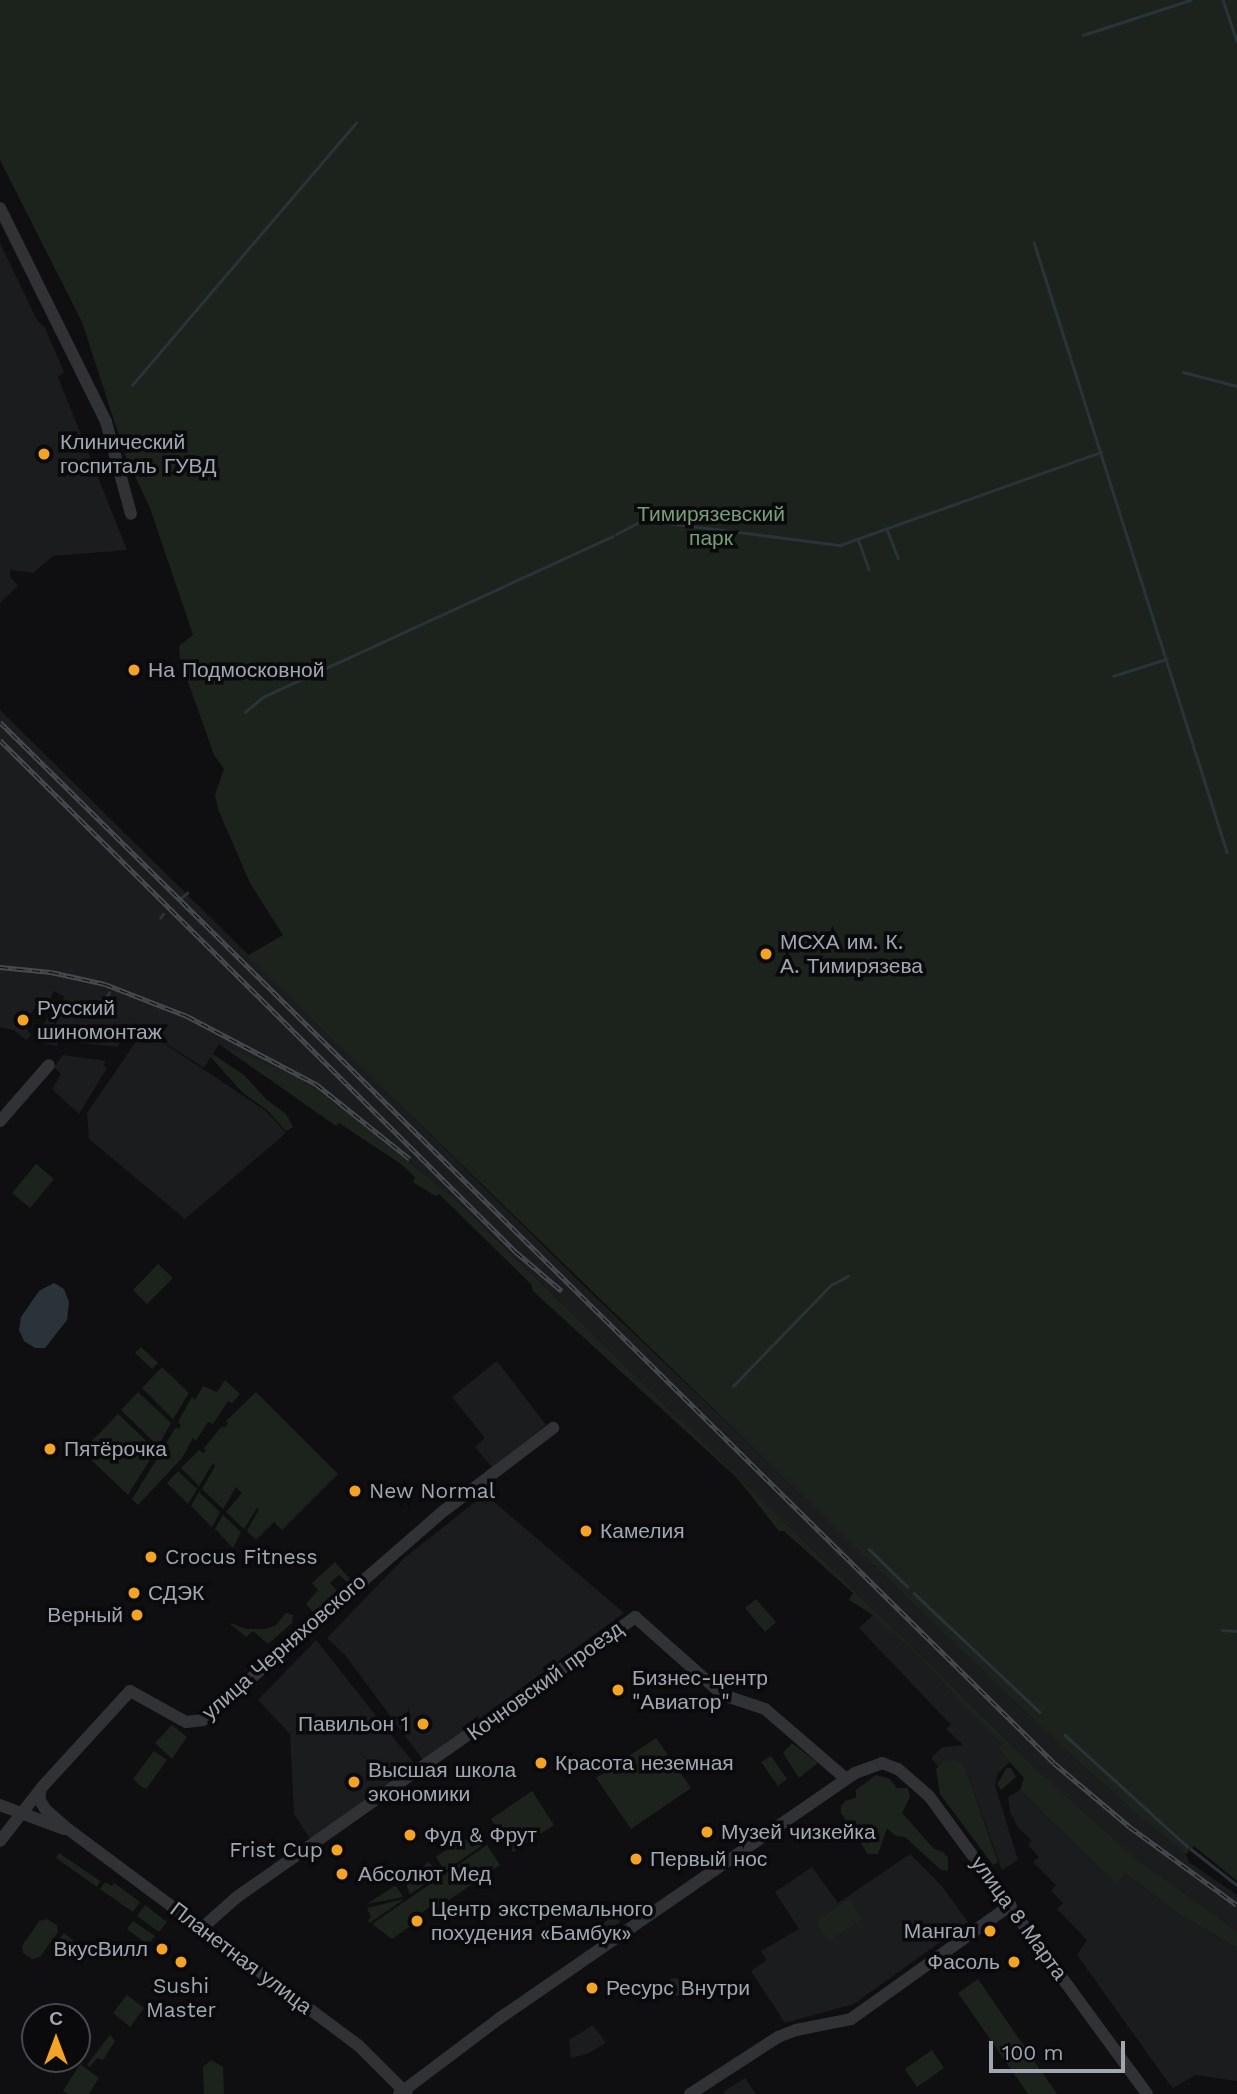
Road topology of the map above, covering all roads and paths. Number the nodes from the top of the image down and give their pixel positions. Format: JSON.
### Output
{"nodes":[{"id":1,"x":0,"y":208,"type":"edge"},
{"id":2,"x":131,"y":514,"type":"dead end"},
{"id":3,"x":48,"y":1065,"type":"dead end"},
{"id":4,"x":2,"y":1114,"type":"edge"},
{"id":5,"x":553,"y":1428,"type":"dead end"},
{"id":6,"x":846,"y":1779,"type":"junction"},
{"id":7,"x":41,"y":1789,"type":"junction"},
{"id":8,"x":0,"y":1805,"type":"edge"},
{"id":9,"x":21,"y":1814,"type":"junction"},
{"id":10,"x":68,"y":1829,"type":"junction"},
{"id":11,"x":0,"y":1841,"type":"edge"},
{"id":12,"x":1011,"y":1905,"type":"junction"},
{"id":13,"x":202,"y":1928,"type":"junction"},
{"id":14,"x":403,"y":2093,"type":"edge"},
{"id":15,"x":690,"y":2094,"type":"edge"},
{"id":16,"x":1147,"y":2094,"type":"edge"}],
"edges":[{"from":1,"to":2,"type":"street"},
{"from":3,"to":4,"type":"street"},
{"from":5,"to":7,"type":"street","name":"улица Черняховского"},
{"from":6,"to":12,"type":"street","name":"улица 8 Марта"},
{"from":6,"to":13,"type":"street","name":"Кочновский проезд"},
{"from":6,"to":14,"type":"street"},
{"from":7,"to":9,"type":"street","name":"улица Черняховского"},
{"from":7,"to":10,"type":"street","name":"Планетная улица"},
{"from":8,"to":9,"type":"street","name":"Планетная улица"},
{"from":9,"to":10,"type":"street","name":"Планетная улица"},
{"from":9,"to":11,"type":"street","name":"улица Черняховского"},
{"from":10,"to":13,"type":"street","name":"Планетная улица"},
{"from":12,"to":15,"type":"street"},
{"from":12,"to":16,"type":"street","name":"улица 8 Марта"},
{"from":13,"to":14,"type":"street","name":"Планетная улица"}]}
